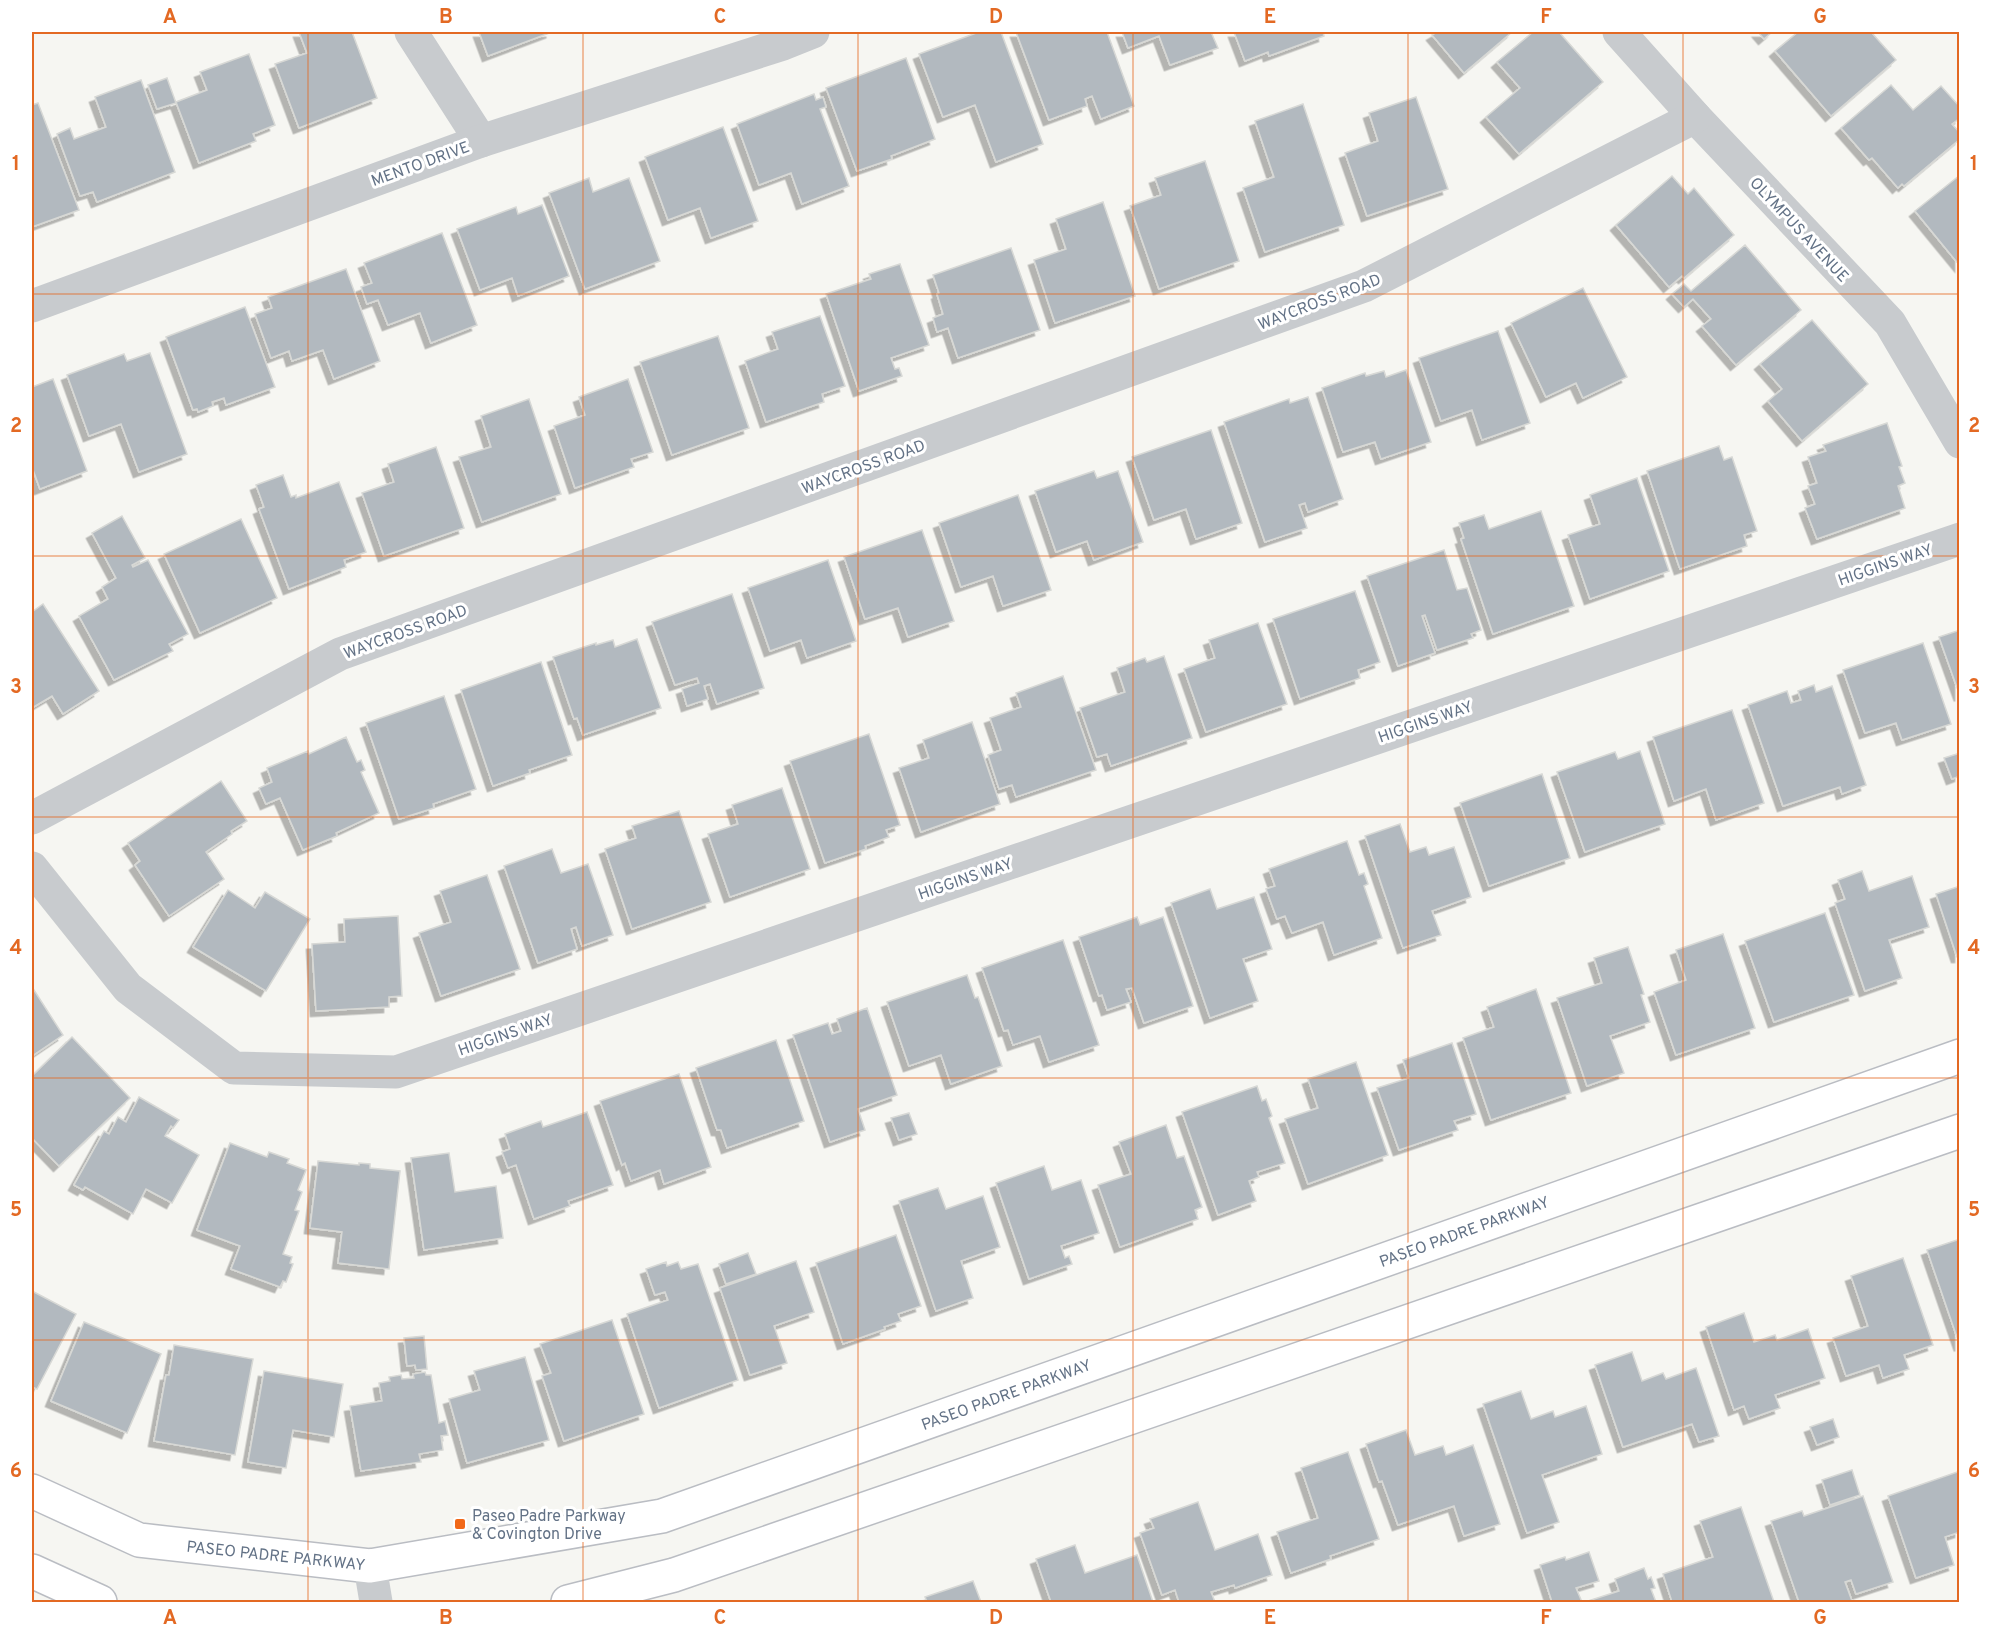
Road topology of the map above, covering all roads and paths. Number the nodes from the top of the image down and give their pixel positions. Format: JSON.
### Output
{"nodes":[{"id":1,"x":411,"y":32,"type":"edge"},
{"id":2,"x":813,"y":32,"type":"edge"},
{"id":3,"x":1619,"y":32,"type":"edge"},
{"id":4,"x":1695,"y":117,"type":"junction"},
{"id":5,"x":481,"y":141,"type":"junction"},
{"id":6,"x":32,"y":306,"type":"edge"},
{"id":7,"x":1959,"y":442,"type":"edge"},
{"id":8,"x":1959,"y":539,"type":"edge"},
{"id":9,"x":32,"y":818,"type":"edge"},
{"id":10,"x":32,"y":868,"type":"edge"},
{"id":11,"x":1959,"y":1056,"type":"edge"},
{"id":12,"x":1959,"y":1131,"type":"edge"},
{"id":13,"x":32,"y":1491,"type":"edge"},
{"id":14,"x":370,"y":1566,"type":"junction"},
{"id":15,"x":32,"y":1571,"type":"edge"},
{"id":16,"x":100,"y":1602,"type":"edge"},
{"id":17,"x":376,"y":1602,"type":"edge"},
{"id":18,"x":568,"y":1602,"type":"edge"}],
"edges":[{"from":1,"to":5,"type":"street"},
{"from":2,"to":5,"type":"street","name":"MENTO DRIVE"},
{"from":3,"to":4,"type":"street","name":"OLYMPUS AVENUE"},
{"from":4,"to":7,"type":"street","name":"OLYMPUS AVENUE"},
{"from":4,"to":9,"type":"street","name":"WAYCROSS ROAD"},
{"from":5,"to":6,"type":"street","name":"MENTO DRIVE"},
{"from":8,"to":10,"type":"street","name":"HIGGINS WAY"},
{"from":11,"to":14,"type":"main road","name":"PASEO PADRE PARKWAY"},
{"from":12,"to":18,"type":"main road"},
{"from":13,"to":14,"type":"main road","name":"PASEO PADRE PARKWAY"},
{"from":14,"to":17,"type":"street"},
{"from":15,"to":16,"type":"main road"}]}
